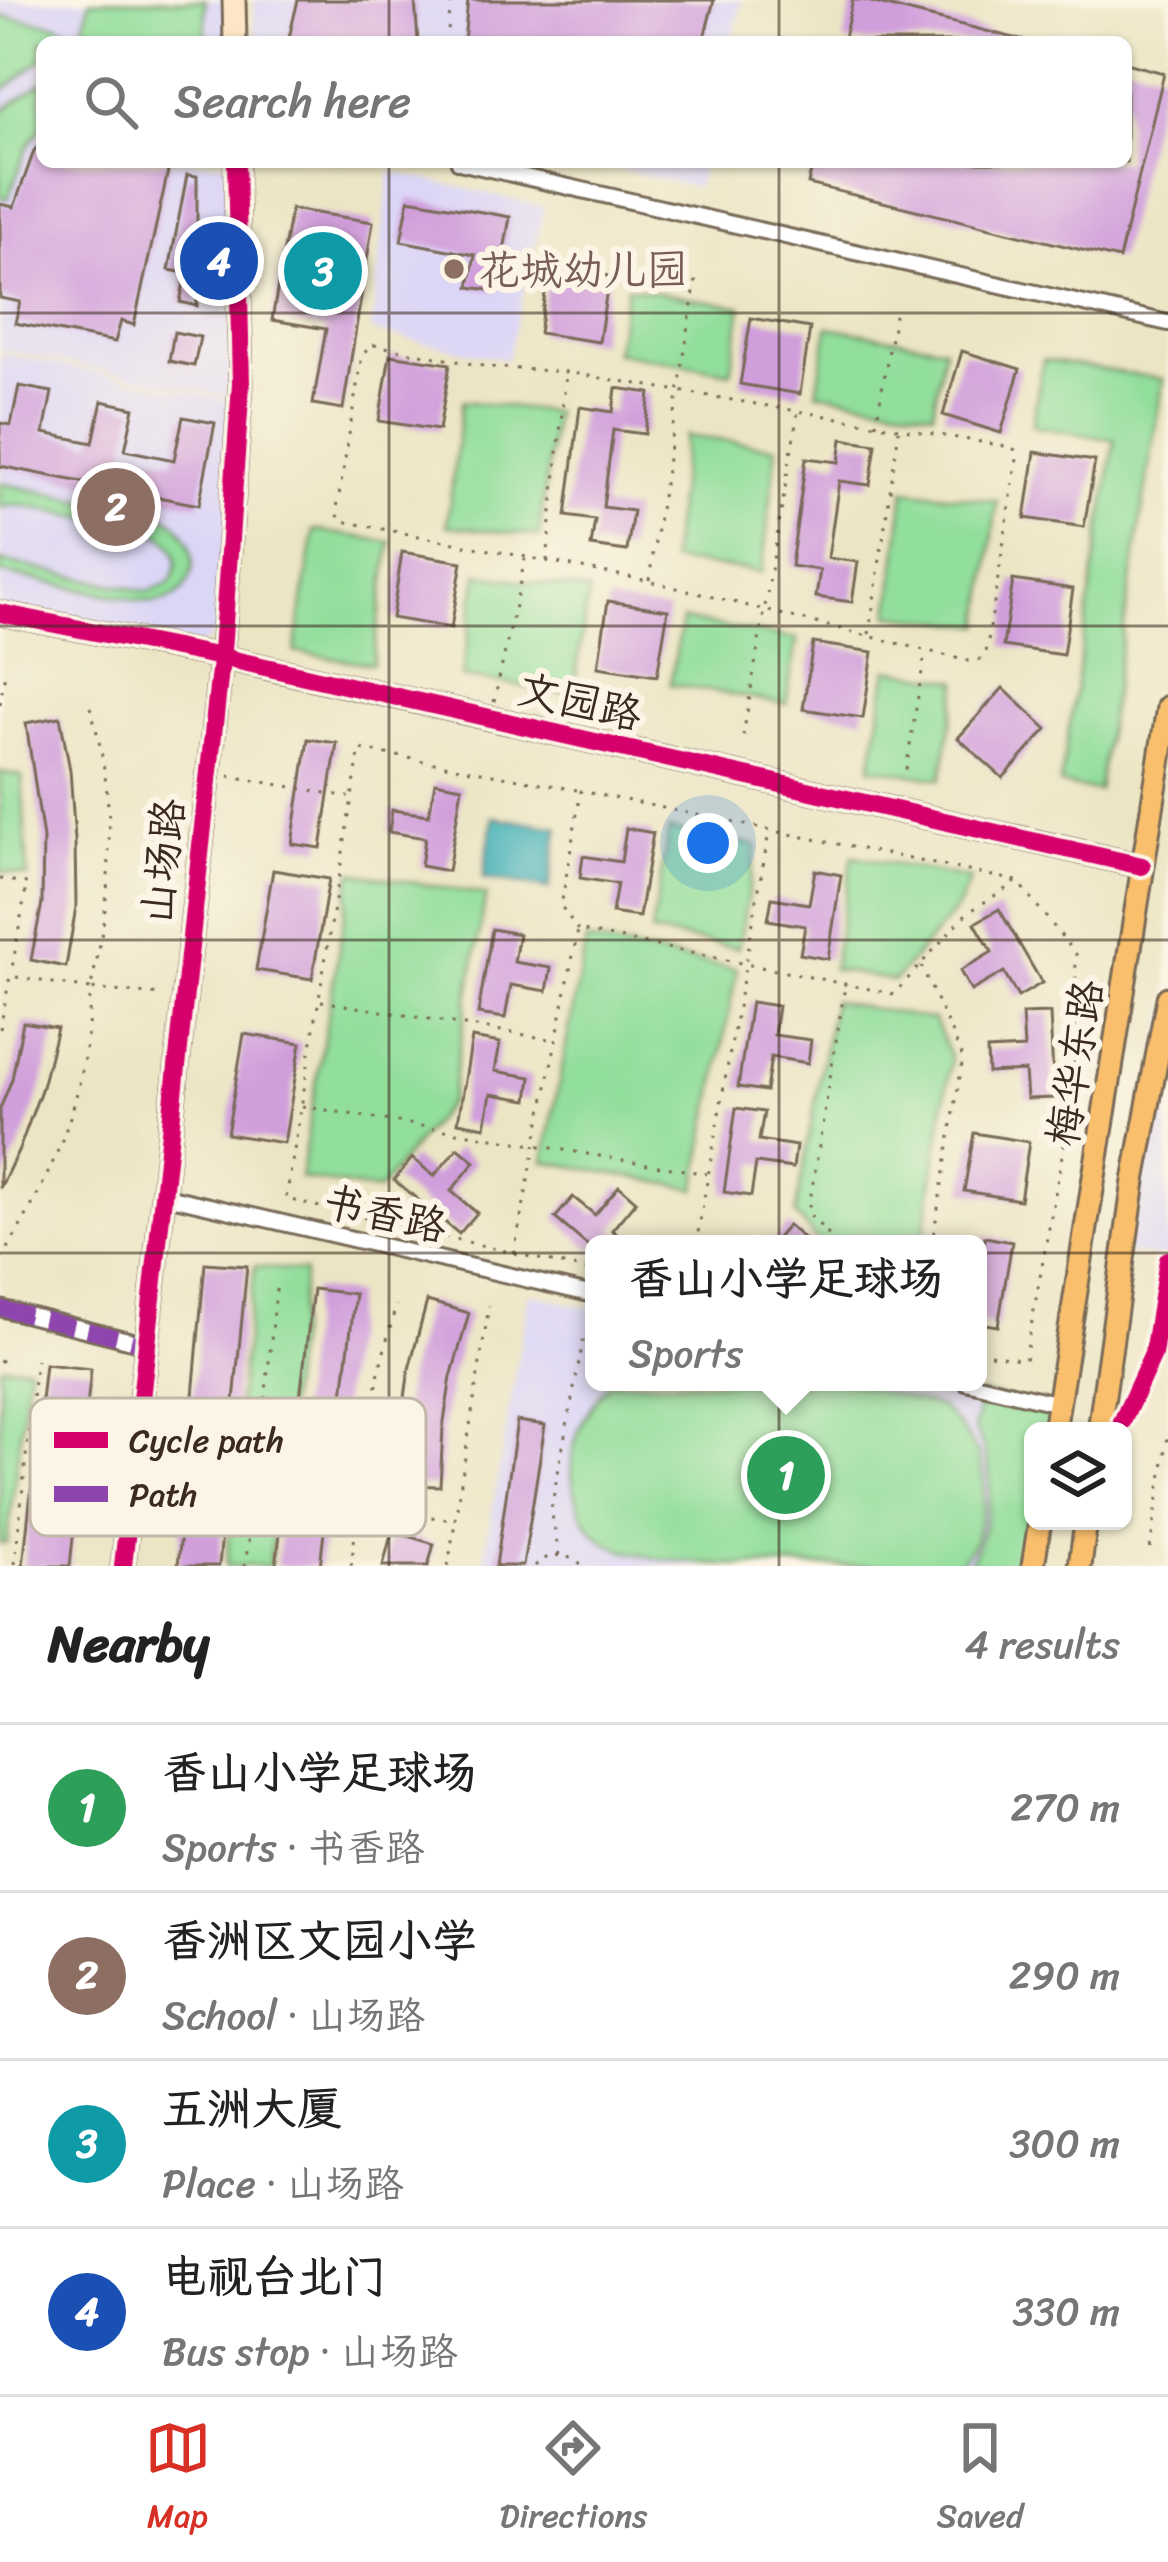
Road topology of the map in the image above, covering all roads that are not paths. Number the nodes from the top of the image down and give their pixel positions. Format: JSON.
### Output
{"nodes":[{"id":1,"x":234,"y":0,"type":"edge"},
{"id":2,"x":235,"y":36,"type":"edge"},
{"id":3,"x":236,"y":168,"type":"edge"},
{"id":4,"x":485,"y":168,"type":"edge"},
{"id":5,"x":1168,"y":323,"type":"edge"},
{"id":6,"x":0,"y":613,"type":"edge"},
{"id":7,"x":221,"y":657,"type":"junction"},
{"id":8,"x":1168,"y":707,"type":"edge"},
{"id":9,"x":1142,"y":866,"type":"junction"},
{"id":10,"x":1168,"y":998,"type":"edge"},
{"id":11,"x":162,"y":1195,"type":"junction"},
{"id":12,"x":585,"y":1293,"type":"edge"},
{"id":13,"x":0,"y":1308,"type":"edge"},
{"id":14,"x":148,"y":1345,"type":"junction"},
{"id":15,"x":987,"y":1387,"type":"edge"},
{"id":16,"x":142,"y":1398,"type":"edge"},
{"id":17,"x":1059,"y":1403,"type":"junction"},
{"id":18,"x":1056,"y":1422,"type":"edge"},
{"id":19,"x":1100,"y":1422,"type":"edge"},
{"id":20,"x":1039,"y":1530,"type":"edge"},
{"id":21,"x":1085,"y":1530,"type":"edge"},
{"id":22,"x":127,"y":1536,"type":"edge"},
{"id":23,"x":123,"y":1566,"type":"edge"},
{"id":24,"x":1033,"y":1566,"type":"edge"},
{"id":25,"x":1079,"y":1566,"type":"edge"}],
"edges":[{"from":1,"to":2,"type":"street"},
{"from":3,"to":7,"type":"street","name":"山场路"},
{"from":4,"to":5,"type":"street"},
{"from":6,"to":7,"type":"street","name":"文园路"},
{"from":7,"to":9,"type":"street","name":"文园路"},
{"from":7,"to":11,"type":"street","name":"山场路"},
{"from":8,"to":9,"type":"main road","name":"梅华东路"},
{"from":9,"to":17,"type":"main road","name":"梅华东路"},
{"from":10,"to":19,"type":"main road","name":"梅华东路"},
{"from":11,"to":12,"type":"street","name":"书香路"},
{"from":11,"to":14,"type":"street","name":"山场路"},
{"from":13,"to":14,"type":"street"},
{"from":14,"to":16,"type":"street","name":"山场路"},
{"from":15,"to":17,"type":"street"},
{"from":17,"to":18,"type":"main road","name":"梅华东路"},
{"from":20,"to":24,"type":"main road"},
{"from":21,"to":25,"type":"main road"},
{"from":22,"to":23,"type":"street","name":"山场路"}]}
